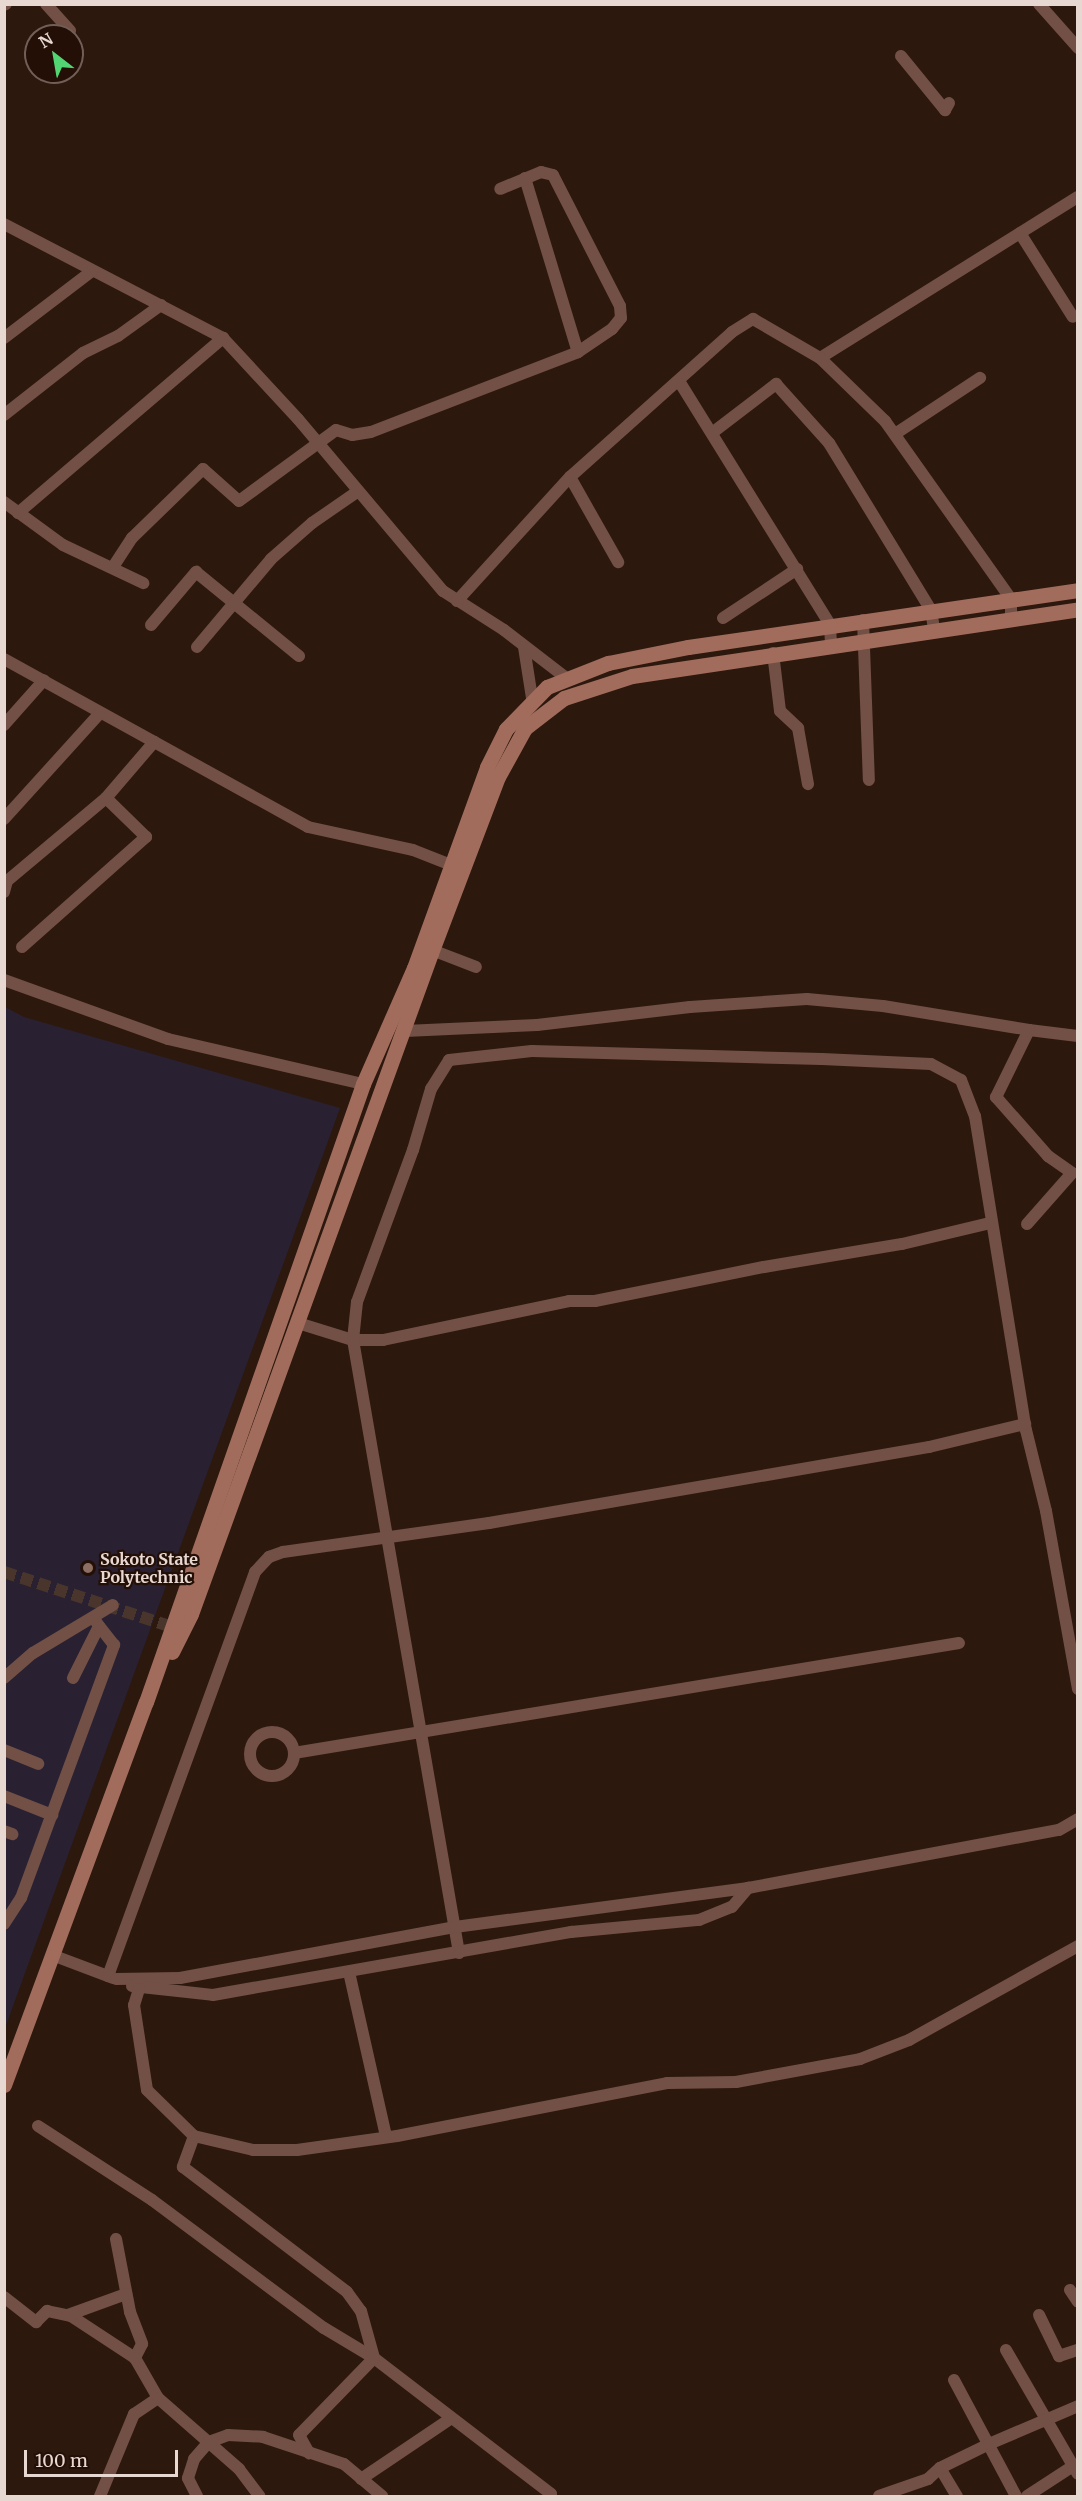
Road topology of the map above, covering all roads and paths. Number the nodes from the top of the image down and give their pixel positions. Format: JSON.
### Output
{"nodes":[{"id":1,"x":46,"y":4,"type":"edge"},
{"id":2,"x":1040,"y":4,"type":"edge"},
{"id":3,"x":64,"y":24,"type":"edge"},
{"id":4,"x":1077,"y":48,"type":"edge"},
{"id":5,"x":901,"y":56,"type":"dead end"},
{"id":6,"x":949,"y":103,"type":"dead end"},
{"id":7,"x":525,"y":178,"type":"junction"},
{"id":8,"x":500,"y":189,"type":"dead end"},
{"id":9,"x":1077,"y":197,"type":"edge"},
{"id":10,"x":4,"y":224,"type":"edge"},
{"id":11,"x":1020,"y":233,"type":"junction"},
{"id":12,"x":92,"y":271,"type":"junction"},
{"id":13,"x":161,"y":305,"type":"junction"},
{"id":14,"x":1073,"y":317,"type":"dead end"},
{"id":15,"x":4,"y":338,"type":"edge"},
{"id":16,"x":223,"y":338,"type":"junction"},
{"id":17,"x":578,"y":352,"type":"junction"},
{"id":18,"x":820,"y":358,"type":"junction"},
{"id":19,"x":980,"y":378,"type":"dead end"},
{"id":20,"x":679,"y":381,"type":"junction"},
{"id":21,"x":4,"y":416,"type":"edge"},
{"id":22,"x":712,"y":433,"type":"junction"},
{"id":23,"x":895,"y":434,"type":"junction"},
{"id":24,"x":316,"y":442,"type":"junction"},
{"id":25,"x":570,"y":477,"type":"junction"},
{"id":26,"x":357,"y":492,"type":"junction"},
{"id":27,"x":4,"y":502,"type":"edge"},
{"id":28,"x":18,"y":513,"type":"junction"},
{"id":29,"x":618,"y":562,"type":"dead end"},
{"id":30,"x":112,"y":567,"type":"junction"},
{"id":31,"x":797,"y":569,"type":"junction"},
{"id":32,"x":143,"y":583,"type":"dead end"},
{"id":33,"x":1077,"y":590,"type":"edge"},
{"id":34,"x":1011,"y":599,"type":"junction"},
{"id":35,"x":457,"y":601,"type":"junction"},
{"id":36,"x":234,"y":605,"type":"junction"},
{"id":37,"x":1077,"y":609,"type":"edge"},
{"id":38,"x":931,"y":610,"type":"junction"},
{"id":39,"x":1011,"y":617,"type":"junction"},
{"id":40,"x":723,"y":618,"type":"dead end"},
{"id":41,"x":863,"y":620,"type":"junction"},
{"id":42,"x":830,"y":625,"type":"junction"},
{"id":43,"x":151,"y":626,"type":"dead end"},
{"id":44,"x":934,"y":628,"type":"junction"},
{"id":45,"x":863,"y":639,"type":"junction"},
{"id":46,"x":831,"y":644,"type":"junction"},
{"id":47,"x":197,"y":647,"type":"dead end"},
{"id":48,"x":524,"y":647,"type":"junction"},
{"id":49,"x":773,"y":653,"type":"junction"},
{"id":50,"x":299,"y":656,"type":"dead end"},
{"id":51,"x":4,"y":659,"type":"edge"},
{"id":52,"x":565,"y":677,"type":"junction"},
{"id":53,"x":44,"y":680,"type":"junction"},
{"id":54,"x":532,"y":698,"type":"junction"},
{"id":55,"x":100,"y":713,"type":"junction"},
{"id":56,"x":4,"y":724,"type":"edge"},
{"id":57,"x":153,"y":742,"type":"junction"},
{"id":58,"x":869,"y":780,"type":"dead end"},
{"id":59,"x":808,"y":784,"type":"dead end"},
{"id":60,"x":106,"y":798,"type":"junction"},
{"id":61,"x":4,"y":819,"type":"edge"},
{"id":62,"x":451,"y":865,"type":"junction"},
{"id":63,"x":4,"y":892,"type":"edge"},
{"id":64,"x":22,"y":947,"type":"dead end"},
{"id":65,"x":432,"y":950,"type":"junction"},
{"id":66,"x":476,"y":967,"type":"dead end"},
{"id":67,"x":4,"y":980,"type":"edge"},
{"id":68,"x":1029,"y":1030,"type":"junction"},
{"id":69,"x":405,"y":1031,"type":"junction"},
{"id":70,"x":1077,"y":1036,"type":"edge"},
{"id":71,"x":363,"y":1084,"type":"junction"},
{"id":72,"x":1075,"y":1170,"type":"edge"},
{"id":73,"x":990,"y":1223,"type":"junction"},
{"id":74,"x":1027,"y":1224,"type":"dead end"},
{"id":75,"x":298,"y":1323,"type":"junction"},
{"id":76,"x":353,"y":1340,"type":"junction"},
{"id":77,"x":1025,"y":1424,"type":"junction"},
{"id":78,"x":387,"y":1534,"type":"junction"},
{"id":79,"x":113,"y":1605,"type":"dead end"},
{"id":80,"x":96,"y":1621,"type":"junction"},
{"id":81,"x":959,"y":1642,"type":"dead end"},
{"id":82,"x":4,"y":1678,"type":"edge"},
{"id":83,"x":73,"y":1678,"type":"dead end"},
{"id":84,"x":1077,"y":1689,"type":"edge"},
{"id":85,"x":146,"y":1702,"type":"junction"},
{"id":86,"x":420,"y":1730,"type":"junction"},
{"id":87,"x":4,"y":1750,"type":"edge"},
{"id":88,"x":294,"y":1753,"type":"dead end"},
{"id":89,"x":38,"y":1764,"type":"dead end"},
{"id":90,"x":4,"y":1796,"type":"edge"},
{"id":91,"x":52,"y":1815,"type":"junction"},
{"id":92,"x":1077,"y":1819,"type":"edge"},
{"id":93,"x":748,"y":1888,"type":"junction"},
{"id":94,"x":4,"y":1924,"type":"edge"},
{"id":95,"x":455,"y":1927,"type":"junction"},
{"id":96,"x":1077,"y":1946,"type":"edge"},
{"id":97,"x":459,"y":1953,"type":"junction"},
{"id":98,"x":52,"y":1954,"type":"junction"},
{"id":99,"x":349,"y":1972,"type":"junction"},
{"id":100,"x":112,"y":1977,"type":"junction"},
{"id":101,"x":139,"y":1989,"type":"junction"},
{"id":102,"x":4,"y":2085,"type":"edge"},
{"id":103,"x":38,"y":2126,"type":"dead end"},
{"id":104,"x":194,"y":2136,"type":"junction"},
{"id":105,"x":386,"y":2136,"type":"junction"},
{"id":106,"x":116,"y":2239,"type":"dead end"},
{"id":107,"x":1070,"y":2290,"type":"dead end"},
{"id":108,"x":126,"y":2294,"type":"junction"},
{"id":109,"x":4,"y":2297,"type":"edge"},
{"id":110,"x":1077,"y":2302,"type":"edge"},
{"id":111,"x":68,"y":2315,"type":"junction"},
{"id":112,"x":1039,"y":2315,"type":"dead end"},
{"id":113,"x":1006,"y":2350,"type":"dead end"},
{"id":114,"x":1077,"y":2350,"type":"edge"},
{"id":115,"x":135,"y":2358,"type":"junction"},
{"id":116,"x":374,"y":2358,"type":"junction"},
{"id":117,"x":954,"y":2380,"type":"dead end"},
{"id":118,"x":158,"y":2398,"type":"junction"},
{"id":119,"x":1077,"y":2406,"type":"edge"},
{"id":120,"x":450,"y":2419,"type":"junction"},
{"id":121,"x":1044,"y":2419,"type":"junction"},
{"id":122,"x":209,"y":2442,"type":"junction"},
{"id":123,"x":989,"y":2444,"type":"junction"},
{"id":124,"x":309,"y":2452,"type":"junction"},
{"id":125,"x":940,"y":2468,"type":"junction"},
{"id":126,"x":1075,"y":2470,"type":"edge"},
{"id":127,"x":361,"y":2479,"type":"junction"},
{"id":128,"x":100,"y":2496,"type":"edge"},
{"id":129,"x":197,"y":2496,"type":"edge"},
{"id":130,"x":259,"y":2496,"type":"edge"},
{"id":131,"x":382,"y":2496,"type":"edge"},
{"id":132,"x":549,"y":2496,"type":"edge"},
{"id":133,"x":879,"y":2496,"type":"edge"},
{"id":134,"x":957,"y":2496,"type":"edge"},
{"id":135,"x":1016,"y":2496,"type":"edge"},
{"id":136,"x":1027,"y":2496,"type":"edge"}],
"edges":[{"from":1,"to":3,"type":"street"},
{"from":2,"to":4,"type":"street"},
{"from":5,"to":6,"type":"street"},
{"from":7,"to":8,"type":"street"},
{"from":7,"to":17,"type":"street"},
{"from":7,"to":17,"type":"street"},
{"from":9,"to":11,"type":"street"},
{"from":10,"to":12,"type":"street"},
{"from":11,"to":14,"type":"street"},
{"from":11,"to":18,"type":"street"},
{"from":12,"to":13,"type":"street"},
{"from":12,"to":15,"type":"street"},
{"from":13,"to":16,"type":"street"},
{"from":13,"to":21,"type":"street"},
{"from":16,"to":24,"type":"street"},
{"from":16,"to":28,"type":"street"},
{"from":17,"to":24,"type":"street"},
{"from":18,"to":20,"type":"street"},
{"from":18,"to":23,"type":"street"},
{"from":19,"to":23,"type":"street"},
{"from":20,"to":22,"type":"street"},
{"from":20,"to":25,"type":"street"},
{"from":22,"to":31,"type":"street"},
{"from":22,"to":38,"type":"street"},
{"from":23,"to":34,"type":"street"},
{"from":24,"to":26,"type":"street"},
{"from":24,"to":30,"type":"street"},
{"from":25,"to":29,"type":"street"},
{"from":25,"to":35,"type":"street"},
{"from":26,"to":35,"type":"street"},
{"from":26,"to":36,"type":"street"},
{"from":27,"to":28,"type":"street"},
{"from":28,"to":30,"type":"street"},
{"from":30,"to":32,"type":"street"},
{"from":31,"to":40,"type":"street"},
{"from":31,"to":42,"type":"street"},
{"from":33,"to":34,"type":"street"},
{"from":34,"to":38,"type":"street"},
{"from":34,"to":39,"type":"street"},
{"from":35,"to":48,"type":"street"},
{"from":36,"to":43,"type":"street"},
{"from":36,"to":47,"type":"street"},
{"from":36,"to":50,"type":"street"},
{"from":37,"to":39,"type":"street"},
{"from":38,"to":41,"type":"street"},
{"from":38,"to":44,"type":"street"},
{"from":39,"to":44,"type":"street"},
{"from":41,"to":42,"type":"street"},
{"from":41,"to":45,"type":"street"},
{"from":42,"to":46,"type":"street"},
{"from":42,"to":52,"type":"street"},
{"from":44,"to":45,"type":"street"},
{"from":45,"to":46,"type":"street"},
{"from":45,"to":58,"type":"street"},
{"from":46,"to":49,"type":"street"},
{"from":48,"to":52,"type":"street"},
{"from":48,"to":54,"type":"street"},
{"from":49,"to":59,"type":"street"},
{"from":49,"to":65,"type":"street"},
{"from":51,"to":53,"type":"street"},
{"from":52,"to":54,"type":"street"},
{"from":53,"to":55,"type":"street"},
{"from":53,"to":56,"type":"street"},
{"from":54,"to":62,"type":"street"},
{"from":55,"to":57,"type":"street"},
{"from":55,"to":61,"type":"street"},
{"from":57,"to":60,"type":"street"},
{"from":57,"to":62,"type":"street"},
{"from":60,"to":63,"type":"street"},
{"from":60,"to":64,"type":"street"},
{"from":62,"to":71,"type":"street"},
{"from":65,"to":66,"type":"street"},
{"from":65,"to":69,"type":"street"},
{"from":67,"to":71,"type":"street"},
{"from":68,"to":69,"type":"street"},
{"from":68,"to":70,"type":"street"},
{"from":68,"to":72,"type":"street"},
{"from":69,"to":75,"type":"street"},
{"from":71,"to":85,"type":"street"},
{"from":72,"to":74,"type":"street"},
{"from":73,"to":76,"type":"street"},
{"from":73,"to":76,"type":"street"},
{"from":73,"to":77,"type":"street"},
{"from":75,"to":76,"type":"street"},
{"from":75,"to":85,"type":"street"},
{"from":76,"to":78,"type":"street"},
{"from":77,"to":78,"type":"street"},
{"from":77,"to":84,"type":"street"},
{"from":78,"to":86,"type":"street"},
{"from":78,"to":100,"type":"street"},
{"from":79,"to":80,"type":"street"},
{"from":80,"to":82,"type":"street"},
{"from":80,"to":83,"type":"street"},
{"from":80,"to":91,"type":"street"},
{"from":81,"to":86,"type":"street"},
{"from":85,"to":98,"type":"street"},
{"from":86,"to":88,"type":"street"},
{"from":86,"to":95,"type":"street"},
{"from":87,"to":89,"type":"street"},
{"from":90,"to":91,"type":"street"},
{"from":91,"to":94,"type":"street"},
{"from":92,"to":93,"type":"street"},
{"from":93,"to":95,"type":"street"},
{"from":93,"to":97,"type":"street"},
{"from":95,"to":97,"type":"street"},
{"from":95,"to":100,"type":"street"},
{"from":96,"to":105,"type":"street"},
{"from":97,"to":99,"type":"street"},
{"from":98,"to":100,"type":"street"},
{"from":98,"to":102,"type":"street"},
{"from":99,"to":101,"type":"street"},
{"from":99,"to":105,"type":"street"},
{"from":100,"to":101,"type":"street"},
{"from":101,"to":104,"type":"street"},
{"from":103,"to":116,"type":"street"},
{"from":104,"to":105,"type":"street"},
{"from":104,"to":116,"type":"street"},
{"from":106,"to":108,"type":"street"},
{"from":107,"to":110,"type":"street"},
{"from":108,"to":111,"type":"street"},
{"from":108,"to":115,"type":"street"},
{"from":109,"to":111,"type":"street"},
{"from":111,"to":115,"type":"street"},
{"from":112,"to":114,"type":"street"},
{"from":113,"to":121,"type":"street"},
{"from":115,"to":118,"type":"street"},
{"from":116,"to":120,"type":"street"},
{"from":116,"to":124,"type":"street"},
{"from":117,"to":123,"type":"street"},
{"from":118,"to":122,"type":"street"},
{"from":118,"to":128,"type":"street"},
{"from":119,"to":121,"type":"street"},
{"from":120,"to":127,"type":"street"},
{"from":120,"to":132,"type":"street"},
{"from":121,"to":123,"type":"street"},
{"from":121,"to":126,"type":"street"},
{"from":122,"to":124,"type":"street"},
{"from":122,"to":129,"type":"street"},
{"from":122,"to":130,"type":"street"},
{"from":123,"to":125,"type":"street"},
{"from":123,"to":135,"type":"street"},
{"from":124,"to":127,"type":"street"},
{"from":125,"to":133,"type":"street"},
{"from":125,"to":134,"type":"street"},
{"from":126,"to":136,"type":"street"},
{"from":127,"to":131,"type":"street"}]}
